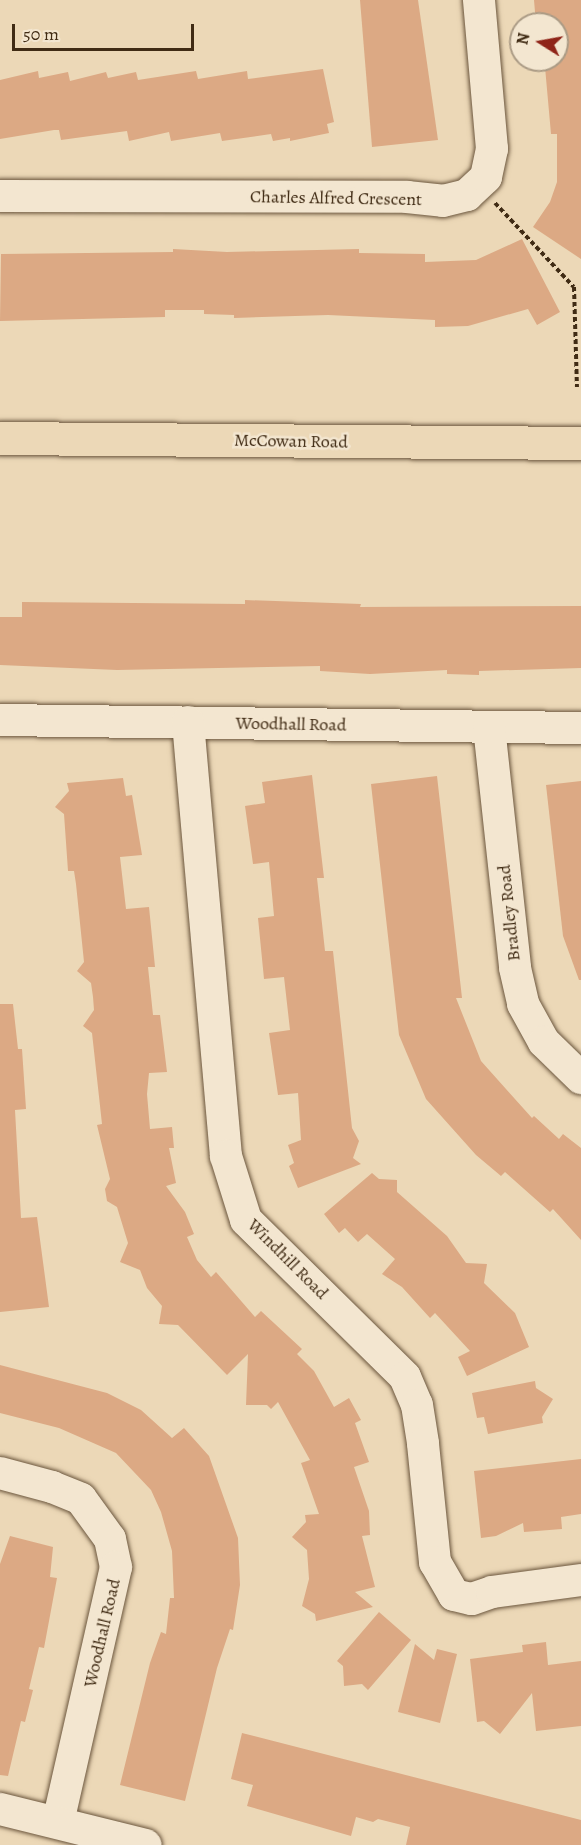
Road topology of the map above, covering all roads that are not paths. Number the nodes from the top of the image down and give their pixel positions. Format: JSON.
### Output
{"nodes":[{"id":1,"x":479,"y":0,"type":"edge"},
{"id":2,"x":0,"y":196,"type":"edge"},
{"id":3,"x":0,"y":438,"type":"edge"},
{"id":4,"x":581,"y":443,"type":"edge"},
{"id":5,"x":0,"y":720,"type":"edge"},
{"id":6,"x":188,"y":722,"type":"junction"},
{"id":7,"x":489,"y":727,"type":"junction"},
{"id":8,"x":581,"y":728,"type":"edge"},
{"id":9,"x":581,"y":1078,"type":"edge"},
{"id":10,"x":0,"y":1473,"type":"edge"},
{"id":11,"x":581,"y":1580,"type":"edge"},
{"id":12,"x":0,"y":1809,"type":"edge"},
{"id":13,"x":58,"y":1823,"type":"junction"},
{"id":14,"x":146,"y":1845,"type":"edge"}],
"edges":[{"from":1,"to":2,"type":"street","name":"Charles Alfred Crescent"},
{"from":3,"to":4,"type":"main road","name":"McCowan Road"},
{"from":5,"to":6,"type":"street","name":"Woodhall Road"},
{"from":6,"to":7,"type":"street","name":"Woodhall Road"},
{"from":6,"to":11,"type":"street","name":"Windhill Road"},
{"from":7,"to":8,"type":"street","name":"Woodhall Road"},
{"from":7,"to":9,"type":"street","name":"Bradley Road"},
{"from":10,"to":13,"type":"street","name":"Woodhall Road"},
{"from":12,"to":13,"type":"street"},
{"from":13,"to":14,"type":"street"}]}
